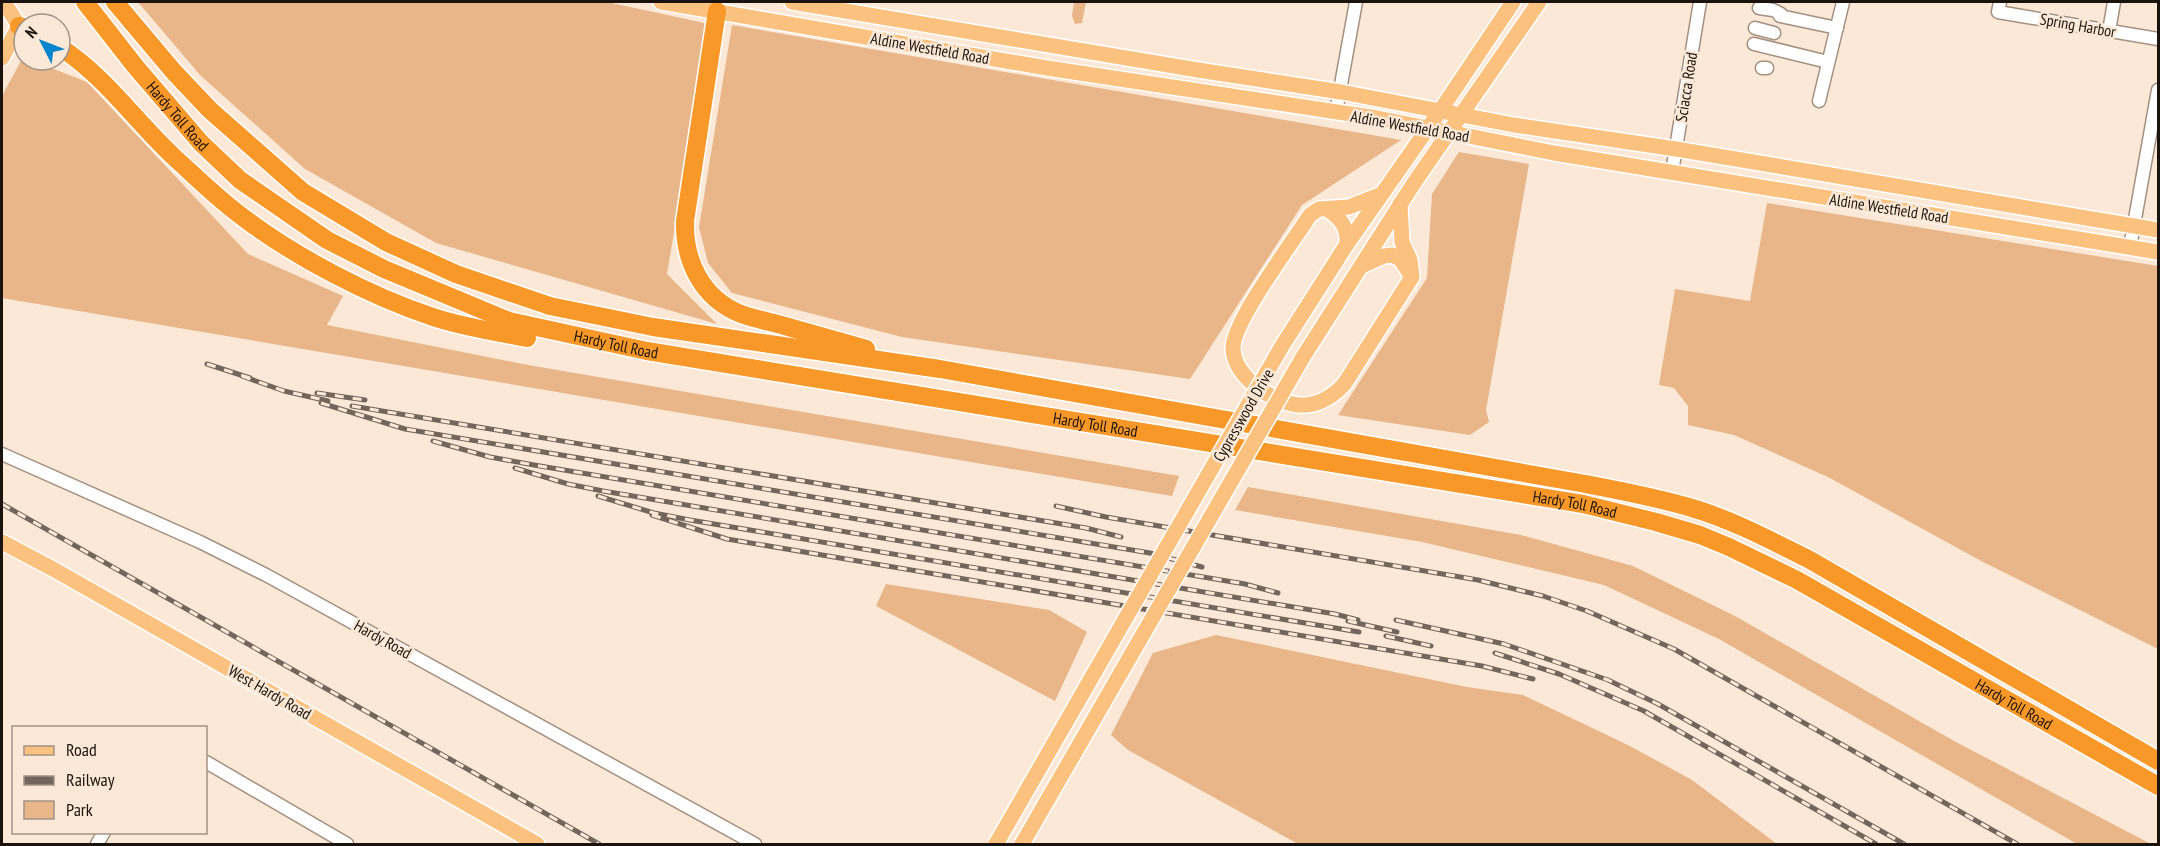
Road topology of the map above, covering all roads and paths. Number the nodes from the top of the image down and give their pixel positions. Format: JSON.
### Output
{"nodes":[{"id":1,"x":85,"y":2,"type":"edge"},
{"id":2,"x":115,"y":2,"type":"edge"},
{"id":3,"x":661,"y":2,"type":"edge"},
{"id":4,"x":792,"y":2,"type":"edge"},
{"id":5,"x":1356,"y":2,"type":"edge"},
{"id":6,"x":1514,"y":2,"type":"edge"},
{"id":7,"x":1539,"y":2,"type":"edge"},
{"id":8,"x":1700,"y":2,"type":"edge"},
{"id":9,"x":1843,"y":2,"type":"edge"},
{"id":10,"x":2114,"y":2,"type":"edge"},
{"id":11,"x":692,"y":4,"type":"edge"},
{"id":12,"x":718,"y":6,"type":"edge"},
{"id":13,"x":1775,"y":7,"type":"edge"},
{"id":14,"x":1999,"y":7,"type":"edge"},
{"id":15,"x":1759,"y":8,"type":"dead end"},
{"id":16,"x":12,"y":15,"type":"edge"},
{"id":17,"x":909,"y":20,"type":"junction"},
{"id":18,"x":1755,"y":28,"type":"dead end"},
{"id":19,"x":1837,"y":28,"type":"junction"},
{"id":20,"x":2109,"y":31,"type":"junction"},
{"id":21,"x":2158,"y":39,"type":"edge"},
{"id":22,"x":904,"y":43,"type":"junction"},
{"id":23,"x":1754,"y":44,"type":"dead end"},
{"id":24,"x":1052,"y":45,"type":"junction"},
{"id":25,"x":1768,"y":47,"type":"junction"},
{"id":26,"x":72,"y":56,"type":"edge"},
{"id":27,"x":2,"y":58,"type":"edge"},
{"id":28,"x":1828,"y":62,"type":"junction"},
{"id":29,"x":1047,"y":68,"type":"junction"},
{"id":30,"x":1198,"y":70,"type":"junction"},
{"id":31,"x":1484,"y":81,"type":"junction"},
{"id":32,"x":2158,"y":90,"type":"edge"},
{"id":33,"x":1192,"y":91,"type":"junction"},
{"id":34,"x":1341,"y":92,"type":"junction"},
{"id":35,"x":1819,"y":101,"type":"dead end"},
{"id":36,"x":1440,"y":111,"type":"junction"},
{"id":37,"x":1336,"y":112,"type":"junction"},
{"id":38,"x":1461,"y":114,"type":"junction"},
{"id":39,"x":1377,"y":118,"type":"junction"},
{"id":40,"x":1514,"y":124,"type":"junction"},
{"id":41,"x":1428,"y":128,"type":"junction"},
{"id":42,"x":1449,"y":133,"type":"junction"},
{"id":43,"x":1676,"y":149,"type":"junction"},
{"id":44,"x":1406,"y":160,"type":"junction"},
{"id":45,"x":1672,"y":172,"type":"junction"},
{"id":46,"x":1850,"y":178,"type":"junction"},
{"id":47,"x":1382,"y":194,"type":"junction"},
{"id":48,"x":1846,"y":201,"type":"junction"},
{"id":49,"x":1400,"y":204,"type":"junction"},
{"id":50,"x":1328,"y":209,"type":"junction"},
{"id":51,"x":2133,"y":225,"type":"junction"},
{"id":52,"x":2158,"y":230,"type":"edge"},
{"id":53,"x":1347,"y":244,"type":"junction"},
{"id":54,"x":2130,"y":247,"type":"junction"},
{"id":55,"x":2158,"y":252,"type":"edge"},
{"id":56,"x":1362,"y":266,"type":"junction"},
{"id":57,"x":1412,"y":277,"type":"junction"},
{"id":58,"x":647,"y":351,"type":"junction"},
{"id":59,"x":940,"y":369,"type":"junction"},
{"id":60,"x":2,"y":454,"type":"edge"},
{"id":61,"x":2,"y":542,"type":"edge"},
{"id":62,"x":2158,"y":761,"type":"edge"},
{"id":63,"x":207,"y":763,"type":"edge"},
{"id":64,"x":2158,"y":786,"type":"edge"},
{"id":65,"x":347,"y":844,"type":"edge"},
{"id":66,"x":537,"y":844,"type":"edge"},
{"id":67,"x":755,"y":844,"type":"edge"},
{"id":68,"x":996,"y":844,"type":"edge"},
{"id":69,"x":1022,"y":844,"type":"edge"}],
"edges":[{"from":1,"to":58,"type":"highway","name":"Hardy Toll Road"},
{"from":2,"to":59,"type":"highway","name":"Hardy Toll Road"},
{"from":3,"to":11,"type":"main road","name":"Aldine Westfield Road"},
{"from":4,"to":17,"type":"main road","name":"Aldine Westfield Road"},
{"from":5,"to":34,"type":"street"},
{"from":6,"to":36,"type":"main road","name":"Cypresswood Drive"},
{"from":7,"to":31,"type":"main road","name":"Cypresswood Drive"},
{"from":8,"to":43,"type":"street","name":"Sciacca Road"},
{"from":9,"to":19,"type":"street"},
{"from":10,"to":20,"type":"street"},
{"from":11,"to":12,"type":"main road","name":"Aldine Westfield Road"},
{"from":12,"to":22,"type":"main road","name":"Aldine Westfield Road"},
{"from":12,"to":59,"type":"highway"},
{"from":13,"to":15,"type":"street"},
{"from":13,"to":19,"type":"street"},
{"from":14,"to":20,"type":"street","name":"Spring Harbor"},
{"from":16,"to":27,"type":"main road"},
{"from":17,"to":22,"type":"main road"},
{"from":17,"to":24,"type":"main road","name":"Aldine Westfield Road"},
{"from":18,"to":25,"type":"street"},
{"from":19,"to":28,"type":"street"},
{"from":20,"to":21,"type":"street","name":"Spring Harbor"},
{"from":22,"to":29,"type":"main road","name":"Aldine Westfield Road"},
{"from":23,"to":25,"type":"street"},
{"from":24,"to":29,"type":"main road"},
{"from":24,"to":30,"type":"main road","name":"Aldine Westfield Road"},
{"from":25,"to":28,"type":"street"},
{"from":26,"to":58,"type":"highway"},
{"from":28,"to":35,"type":"street"},
{"from":29,"to":33,"type":"main road","name":"Aldine Westfield Road"},
{"from":30,"to":33,"type":"main road"},
{"from":30,"to":34,"type":"main road","name":"Aldine Westfield Road"},
{"from":31,"to":38,"type":"main road","name":"Cypresswood Drive"},
{"from":31,"to":40,"type":"main road"},
{"from":32,"to":51,"type":"street"},
{"from":33,"to":37,"type":"main road","name":"Aldine Westfield Road"},
{"from":34,"to":36,"type":"main road","name":"Aldine Westfield Road"},
{"from":34,"to":37,"type":"street"},
{"from":36,"to":38,"type":"main road","name":"Aldine Westfield Road"},
{"from":36,"to":41,"type":"main road","name":"Cypresswood Drive"},
{"from":37,"to":39,"type":"main road","name":"Aldine Westfield Road"},
{"from":38,"to":40,"type":"main road","name":"Aldine Westfield Road"},
{"from":38,"to":42,"type":"main road","name":"Cypresswood Drive"},
{"from":39,"to":41,"type":"main road","name":"Aldine Westfield Road"},
{"from":39,"to":44,"type":"main road"},
{"from":40,"to":43,"type":"main road","name":"Aldine Westfield Road"},
{"from":41,"to":42,"type":"main road","name":"Aldine Westfield Road"},
{"from":41,"to":44,"type":"main road","name":"Cypresswood Drive"},
{"from":42,"to":45,"type":"main road","name":"Aldine Westfield Road"},
{"from":42,"to":49,"type":"main road","name":"Cypresswood Drive"},
{"from":43,"to":45,"type":"street","name":"Sciacca Road"},
{"from":43,"to":46,"type":"main road","name":"Aldine Westfield Road"},
{"from":44,"to":47,"type":"main road","name":"Cypresswood Drive"},
{"from":45,"to":48,"type":"main road","name":"Aldine Westfield Road"},
{"from":46,"to":48,"type":"main road"},
{"from":46,"to":51,"type":"main road","name":"Aldine Westfield Road"},
{"from":47,"to":50,"type":"main road"},
{"from":47,"to":53,"type":"main road","name":"Cypresswood Drive"},
{"from":48,"to":54,"type":"main road","name":"Aldine Westfield Road"},
{"from":49,"to":56,"type":"main road","name":"Cypresswood Drive"},
{"from":49,"to":57,"type":"main road"},
{"from":50,"to":53,"type":"main road"},
{"from":50,"to":57,"type":"main road"},
{"from":51,"to":52,"type":"main road","name":"Aldine Westfield Road"},
{"from":51,"to":54,"type":"street"},
{"from":53,"to":68,"type":"main road","name":"Cypresswood Drive","bridge":true},
{"from":54,"to":55,"type":"main road","name":"Aldine Westfield Road"},
{"from":56,"to":57,"type":"main road"},
{"from":56,"to":69,"type":"main road","name":"Cypresswood Drive","bridge":true},
{"from":58,"to":64,"type":"highway","name":"Hardy Toll Road"},
{"from":59,"to":62,"type":"highway","name":"Hardy Toll Road"},
{"from":60,"to":67,"type":"street","name":"Hardy Road"},
{"from":61,"to":66,"type":"main road","name":"West Hardy Road"},
{"from":63,"to":65,"type":"street"}]}
